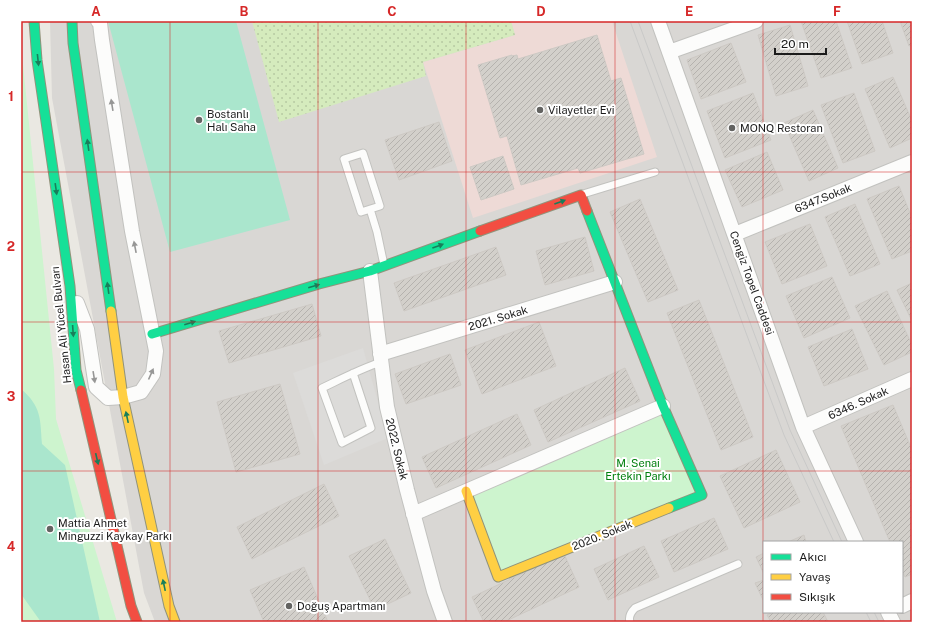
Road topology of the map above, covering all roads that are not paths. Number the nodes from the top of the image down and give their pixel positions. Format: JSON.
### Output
{"nodes":[{"id":1,"x":34,"y":21,"type":"edge"},
{"id":2,"x":72,"y":21,"type":"edge"},
{"id":3,"x":98,"y":21,"type":"edge"},
{"id":4,"x":658,"y":21,"type":"edge"},
{"id":5,"x":756,"y":21,"type":"edge"},
{"id":6,"x":669,"y":52,"type":"junction"},
{"id":7,"x":912,"y":162,"type":"edge"},
{"id":8,"x":654,"y":172,"type":"dead end"},
{"id":9,"x":581,"y":195,"type":"junction"},
{"id":10,"x":370,"y":209,"type":"junction"},
{"id":11,"x":735,"y":234,"type":"junction"},
{"id":12,"x":385,"y":266,"type":"junction"},
{"id":13,"x":370,"y":271,"type":"junction"},
{"id":14,"x":615,"y":282,"type":"junction"},
{"id":15,"x":70,"y":286,"type":"junction"},
{"id":16,"x":152,"y":334,"type":"junction"},
{"id":17,"x":381,"y":358,"type":"junction"},
{"id":18,"x":353,"y":373,"type":"junction"},
{"id":19,"x":912,"y":379,"type":"edge"},
{"id":20,"x":123,"y":397,"type":"junction"},
{"id":21,"x":663,"y":406,"type":"junction"},
{"id":22,"x":803,"y":427,"type":"junction"},
{"id":23,"x":466,"y":491,"type":"junction"},
{"id":24,"x":413,"y":514,"type":"junction"},
{"id":25,"x":856,"y":541,"type":"edge"},
{"id":26,"x":738,"y":564,"type":"dead end"},
{"id":27,"x":912,"y":601,"type":"edge"},
{"id":28,"x":903,"y":606,"type":"edge"},
{"id":29,"x":442,"y":621,"type":"edge"},
{"id":30,"x":137,"y":622,"type":"edge"},
{"id":31,"x":175,"y":622,"type":"edge"},
{"id":32,"x":630,"y":622,"type":"edge"}],
"edges":[{"from":1,"to":15,"type":"main road","name":"Hasan Ali Yücel Bulvarı","one_way":true},
{"from":20,"to":2,"type":"main road","one_way":true},
{"from":16,"to":3,"type":"street","one_way":true},
{"from":4,"to":6,"type":"street","name":"Cengiz Topel Caddesi"},
{"from":5,"to":6,"type":"street"},
{"from":6,"to":11,"type":"street","name":"Cengiz Topel Caddesi"},
{"from":7,"to":11,"type":"street","name":"6347.Sokak"},
{"from":8,"to":9,"type":"lane"},
{"from":12,"to":9,"type":"main road","one_way":true},
{"from":9,"to":14,"type":"main road","name":"2020. Sokak"},
{"from":10,"to":10,"type":"lane"},
{"from":10,"to":12,"type":"lane"},
{"from":11,"to":22,"type":"street","name":"Cengiz Topel Caddesi"},
{"from":12,"to":13,"type":"main road"},
{"from":16,"to":13,"type":"main road","one_way":true},
{"from":13,"to":17,"type":"street","name":"2022. Sokak"},
{"from":14,"to":17,"type":"street","name":"2021. Sokak"},
{"from":14,"to":21,"type":"main road","name":"2020. Sokak"},
{"from":15,"to":20,"type":"street","one_way":true},
{"from":15,"to":30,"type":"main road","name":"Hasan Ali Yücel Bulvarı","one_way":true},
{"from":20,"to":16,"type":"street","one_way":true},
{"from":17,"to":18,"type":"lane"},
{"from":17,"to":24,"type":"street","name":"2022. Sokak"},
{"from":18,"to":18,"type":"lane"},
{"from":19,"to":22,"type":"street","name":"6346. Sokak"},
{"from":31,"to":20,"type":"main road","one_way":true},
{"from":21,"to":23,"type":"street"},
{"from":21,"to":23,"type":"main road","name":"2020. Sokak"},
{"from":22,"to":25,"type":"street","name":"Cengiz Topel Caddesi"},
{"from":23,"to":24,"type":"street"},
{"from":24,"to":29,"type":"street","name":"2022. Sokak"},
{"from":26,"to":32,"type":"lane"},
{"from":27,"to":28,"type":"street"}]}
